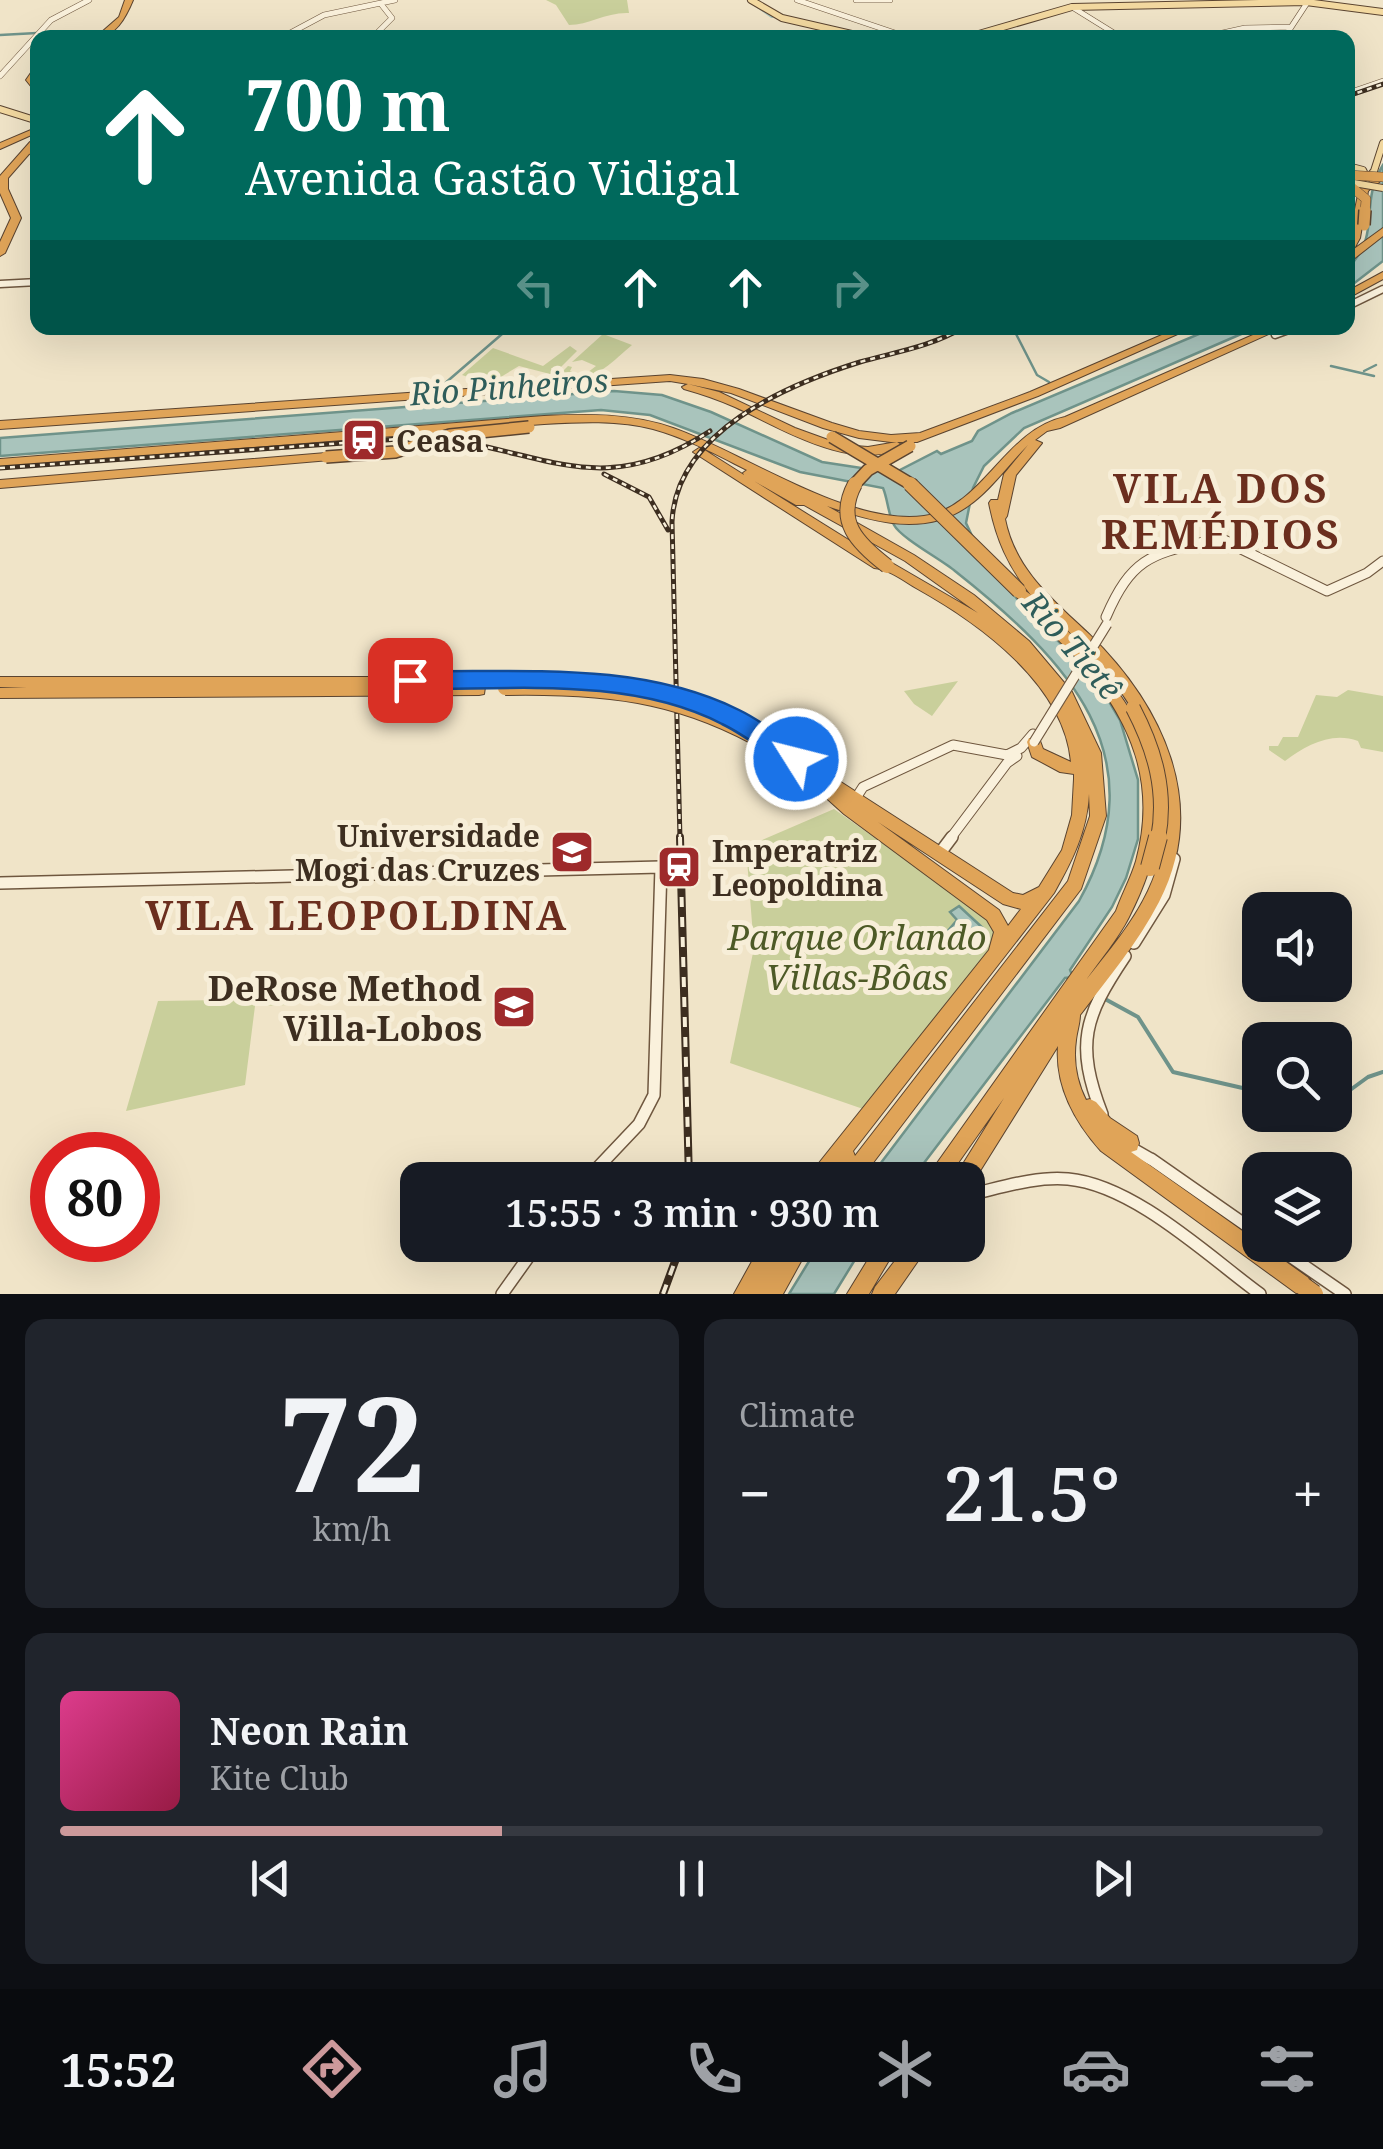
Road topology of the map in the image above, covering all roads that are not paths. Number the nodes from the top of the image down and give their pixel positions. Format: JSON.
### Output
{"nodes":[{"id":1,"x":76,"y":0,"type":"edge"},
{"id":2,"x":120,"y":0,"type":"edge"},
{"id":3,"x":128,"y":0,"type":"edge"},
{"id":4,"x":394,"y":0,"type":"edge"},
{"id":5,"x":748,"y":0,"type":"edge"},
{"id":6,"x":797,"y":0,"type":"edge"},
{"id":7,"x":856,"y":0,"type":"edge"},
{"id":8,"x":890,"y":0,"type":"edge"},
{"id":9,"x":87,"y":2,"type":"edge"},
{"id":10,"x":1251,"y":2,"type":"edge"},
{"id":11,"x":1294,"y":2,"type":"edge"},
{"id":12,"x":1309,"y":3,"type":"edge"},
{"id":13,"x":382,"y":6,"type":"junction"},
{"id":14,"x":1071,"y":7,"type":"junction"},
{"id":15,"x":1383,"y":12,"type":"edge"},
{"id":16,"x":1291,"y":27,"type":"junction"},
{"id":17,"x":826,"y":28,"type":"junction"},
{"id":18,"x":43,"y":30,"type":"edge"},
{"id":19,"x":103,"y":30,"type":"edge"},
{"id":20,"x":107,"y":30,"type":"edge"},
{"id":21,"x":292,"y":30,"type":"edge"},
{"id":22,"x":379,"y":30,"type":"edge"},
{"id":23,"x":832,"y":30,"type":"edge"},
{"id":24,"x":835,"y":30,"type":"edge"},
{"id":25,"x":886,"y":30,"type":"edge"},
{"id":26,"x":992,"y":30,"type":"edge"},
{"id":27,"x":1109,"y":30,"type":"edge"},
{"id":28,"x":1238,"y":30,"type":"edge"},
{"id":29,"x":1289,"y":30,"type":"edge"},
{"id":30,"x":30,"y":44,"type":"edge"},
{"id":31,"x":0,"y":76,"type":"edge"},
{"id":32,"x":1383,"y":81,"type":"edge"},
{"id":33,"x":1355,"y":91,"type":"edge"},
{"id":34,"x":0,"y":109,"type":"edge"},
{"id":35,"x":30,"y":133,"type":"edge"},
{"id":36,"x":30,"y":136,"type":"edge"},
{"id":37,"x":30,"y":139,"type":"edge"},
{"id":38,"x":30,"y":140,"type":"edge"},
{"id":39,"x":1383,"y":143,"type":"edge"},
{"id":40,"x":0,"y":148,"type":"edge"},
{"id":41,"x":1378,"y":158,"type":"junction"},
{"id":42,"x":1383,"y":175,"type":"edge"},
{"id":43,"x":1355,"y":179,"type":"edge"},
{"id":44,"x":1355,"y":179,"type":"edge"},
{"id":45,"x":1355,"y":181,"type":"edge"},
{"id":46,"x":1355,"y":181,"type":"edge"},
{"id":47,"x":1355,"y":181,"type":"edge"},
{"id":48,"x":1355,"y":184,"type":"edge"},
{"id":49,"x":1383,"y":188,"type":"edge"},
{"id":50,"x":1355,"y":194,"type":"edge"},
{"id":51,"x":1360,"y":228,"type":"junction"},
{"id":52,"x":1383,"y":231,"type":"edge"},
{"id":53,"x":1355,"y":239,"type":"edge"},
{"id":54,"x":1355,"y":250,"type":"edge"},
{"id":55,"x":0,"y":253,"type":"edge"},
{"id":56,"x":0,"y":264,"type":"edge"},
{"id":57,"x":1383,"y":283,"type":"edge"},
{"id":58,"x":30,"y":284,"type":"edge"},
{"id":59,"x":0,"y":286,"type":"edge"},
{"id":60,"x":1355,"y":297,"type":"edge"},
{"id":61,"x":1171,"y":335,"type":"edge"},
{"id":62,"x":1181,"y":335,"type":"edge"},
{"id":63,"x":1266,"y":335,"type":"edge"},
{"id":64,"x":1267,"y":335,"type":"edge"},
{"id":65,"x":686,"y":379,"type":"junction"},
{"id":66,"x":570,"y":383,"type":"junction"},
{"id":67,"x":592,"y":386,"type":"junction"},
{"id":68,"x":1034,"y":394,"type":"junction"},
{"id":69,"x":464,"y":395,"type":"junction"},
{"id":70,"x":265,"y":410,"type":"junction"},
{"id":71,"x":161,"y":413,"type":"junction"},
{"id":72,"x":792,"y":419,"type":"junction"},
{"id":73,"x":564,"y":420,"type":"junction"},
{"id":74,"x":1064,"y":420,"type":"junction"},
{"id":75,"x":624,"y":422,"type":"junction"},
{"id":76,"x":0,"y":427,"type":"edge"},
{"id":77,"x":529,"y":428,"type":"junction"},
{"id":78,"x":924,"y":436,"type":"junction"},
{"id":79,"x":682,"y":444,"type":"junction"},
{"id":80,"x":908,"y":450,"type":"junction"},
{"id":81,"x":0,"y":463,"type":"edge"},
{"id":82,"x":746,"y":475,"type":"junction"},
{"id":83,"x":0,"y":484,"type":"edge"},
{"id":84,"x":995,"y":503,"type":"junction"},
{"id":85,"x":886,"y":557,"type":"junction"},
{"id":86,"x":1383,"y":561,"type":"edge"},
{"id":87,"x":1025,"y":588,"type":"junction"},
{"id":88,"x":972,"y":615,"type":"junction"},
{"id":89,"x":1099,"y":656,"type":"junction"},
{"id":90,"x":302,"y":681,"type":"junction"},
{"id":91,"x":0,"y":682,"type":"edge"},
{"id":92,"x":202,"y":682,"type":"junction"},
{"id":93,"x":1054,"y":684,"type":"junction"},
{"id":94,"x":507,"y":685,"type":"junction"},
{"id":95,"x":39,"y":687,"type":"junction"},
{"id":96,"x":229,"y":692,"type":"junction"},
{"id":97,"x":0,"y":693,"type":"edge"},
{"id":98,"x":128,"y":693,"type":"junction"},
{"id":99,"x":1070,"y":710,"type":"junction"},
{"id":100,"x":1029,"y":745,"type":"junction"},
{"id":101,"x":996,"y":755,"type":"junction"},
{"id":102,"x":1146,"y":762,"type":"junction"},
{"id":103,"x":1007,"y":763,"type":"junction"},
{"id":104,"x":1084,"y":763,"type":"junction"},
{"id":105,"x":1169,"y":772,"type":"junction"},
{"id":106,"x":852,"y":804,"type":"junction"},
{"id":107,"x":1089,"y":817,"type":"junction"},
{"id":108,"x":869,"y":823,"type":"junction"},
{"id":109,"x":947,"y":853,"type":"junction"},
{"id":110,"x":0,"y":883,"type":"edge"},
{"id":111,"x":1053,"y":888,"type":"junction"},
{"id":112,"x":1153,"y":898,"type":"junction"},
{"id":113,"x":1107,"y":947,"type":"junction"},
{"id":114,"x":1092,"y":960,"type":"junction"},
{"id":115,"x":986,"y":981,"type":"junction"},
{"id":116,"x":1091,"y":995,"type":"junction"},
{"id":117,"x":1069,"y":1029,"type":"junction"},
{"id":118,"x":1046,"y":1038,"type":"junction"},
{"id":119,"x":920,"y":1058,"type":"junction"},
{"id":120,"x":1098,"y":1103,"type":"junction"},
{"id":121,"x":1106,"y":1127,"type":"junction"},
{"id":122,"x":1130,"y":1143,"type":"junction"},
{"id":123,"x":1154,"y":1161,"type":"junction"},
{"id":124,"x":603,"y":1162,"type":"edge"},
{"id":125,"x":833,"y":1162,"type":"edge"},
{"id":126,"x":843,"y":1162,"type":"edge"},
{"id":127,"x":860,"y":1162,"type":"edge"},
{"id":128,"x":948,"y":1162,"type":"edge"},
{"id":129,"x":959,"y":1162,"type":"edge"},
{"id":130,"x":975,"y":1162,"type":"edge"},
{"id":131,"x":985,"y":1192,"type":"edge"},
{"id":132,"x":1242,"y":1222,"type":"edge"},
{"id":133,"x":525,"y":1262,"type":"edge"},
{"id":134,"x":769,"y":1262,"type":"edge"},
{"id":135,"x":773,"y":1262,"type":"edge"},
{"id":136,"x":790,"y":1262,"type":"edge"},
{"id":137,"x":877,"y":1262,"type":"edge"},
{"id":138,"x":904,"y":1262,"type":"edge"},
{"id":139,"x":1290,"y":1262,"type":"edge"},
{"id":140,"x":1314,"y":1287,"type":"edge"},
{"id":141,"x":502,"y":1294,"type":"edge"},
{"id":142,"x":747,"y":1294,"type":"edge"},
{"id":143,"x":762,"y":1294,"type":"edge"},
{"id":144,"x":772,"y":1294,"type":"edge"},
{"id":145,"x":857,"y":1294,"type":"edge"},
{"id":146,"x":882,"y":1294,"type":"edge"},
{"id":147,"x":1260,"y":1294,"type":"edge"},
{"id":148,"x":1345,"y":1294,"type":"edge"}],
"edges":[{"from":1,"to":9,"type":"main road"},
{"from":2,"to":19,"type":"highway"},
{"from":3,"to":20,"type":"highway"},
{"from":4,"to":13,"type":"main road"},
{"from":5,"to":17,"type":"main road"},
{"from":5,"to":17,"type":"main road"},
{"from":6,"to":25,"type":"main road"},
{"from":7,"to":8,"type":"main road"},
{"from":9,"to":18,"type":"main road"},
{"from":10,"to":11,"type":"main road"},
{"from":10,"to":14,"type":"main road"},
{"from":11,"to":12,"type":"main road"},
{"from":12,"to":15,"type":"main road"},
{"from":12,"to":16,"type":"main road"},
{"from":13,"to":21,"type":"main road"},
{"from":13,"to":22,"type":"main road"},
{"from":14,"to":26,"type":"main road"},
{"from":14,"to":27,"type":"main road"},
{"from":16,"to":28,"type":"main road"},
{"from":16,"to":29,"type":"main road"},
{"from":17,"to":23,"type":"main road"},
{"from":17,"to":24,"type":"main road"},
{"from":30,"to":31,"type":"main road"},
{"from":32,"to":33,"type":"main road"},
{"from":34,"to":35,"type":"main road"},
{"from":36,"to":40,"type":"highway"},
{"from":37,"to":55,"type":"highway"},
{"from":38,"to":56,"type":"highway"},
{"from":39,"to":41,"type":"main road"},
{"from":41,"to":43,"type":"main road"},
{"from":41,"to":44,"type":"main road"},
{"from":42,"to":45,"type":"highway","bridge":true},
{"from":42,"to":46,"type":"highway","bridge":true},
{"from":47,"to":49,"type":"main road","bridge":true},
{"from":48,"to":51,"type":"highway","bridge":true},
{"from":50,"to":51,"type":"highway"},
{"from":51,"to":53,"type":"highway"},
{"from":52,"to":54,"type":"highway"},
{"from":57,"to":60,"type":"highway"},
{"from":58,"to":59,"type":"main road"},
{"from":61,"to":68,"type":"highway"},
{"from":62,"to":80,"type":"highway"},
{"from":63,"to":74,"type":"highway"},
{"from":64,"to":87,"type":"highway"},
{"from":65,"to":66,"type":"highway"},
{"from":65,"to":72,"type":"highway"},
{"from":65,"to":78,"type":"highway"},
{"from":66,"to":69,"type":"highway"},
{"from":66,"to":71,"type":"highway"},
{"from":67,"to":69,"type":"highway"},
{"from":67,"to":72,"type":"highway"},
{"from":67,"to":78,"type":"highway"},
{"from":68,"to":78,"type":"highway"},
{"from":68,"to":80,"type":"highway"},
{"from":69,"to":70,"type":"highway"},
{"from":70,"to":71,"type":"highway"},
{"from":70,"to":76,"type":"highway"},
{"from":71,"to":76,"type":"highway"},
{"from":72,"to":87,"type":"highway","bridge":true},
{"from":73,"to":75,"type":"highway"},
{"from":73,"to":77,"type":"highway"},
{"from":73,"to":81,"type":"highway"},
{"from":74,"to":75,"type":"highway"},
{"from":74,"to":84,"type":"highway"},
{"from":75,"to":79,"type":"highway"},
{"from":75,"to":82,"type":"highway"},
{"from":77,"to":79,"type":"highway"},
{"from":77,"to":83,"type":"highway","bridge":true},
{"from":79,"to":82,"type":"highway"},
{"from":80,"to":85,"type":"highway","bridge":true},
{"from":82,"to":85,"type":"highway"},
{"from":82,"to":88,"type":"highway"},
{"from":82,"to":93,"type":"highway"},
{"from":84,"to":87,"type":"highway"},
{"from":84,"to":113,"type":"highway","bridge":true},
{"from":85,"to":88,"type":"highway"},
{"from":85,"to":93,"type":"highway"},
{"from":86,"to":100,"type":"main road","bridge":true},
{"from":87,"to":89,"type":"highway"},
{"from":87,"to":89,"type":"highway"},
{"from":88,"to":104,"type":"highway"},
{"from":89,"to":102,"type":"highway"},
{"from":89,"to":105,"type":"highway"},
{"from":90,"to":92,"type":"highway"},
{"from":90,"to":94,"type":"highway"},
{"from":90,"to":96,"type":"highway"},
{"from":91,"to":95,"type":"highway"},
{"from":92,"to":95,"type":"highway"},
{"from":92,"to":98,"type":"highway"},
{"from":93,"to":99,"type":"highway"},
{"from":94,"to":96,"type":"highway"},
{"from":94,"to":106,"type":"highway","bridge":true},
{"from":95,"to":97,"type":"highway"},
{"from":95,"to":98,"type":"highway"},
{"from":96,"to":98,"type":"highway"},
{"from":99,"to":104,"type":"highway"},
{"from":99,"to":107,"type":"highway"},
{"from":100,"to":101,"type":"main road"},
{"from":100,"to":103,"type":"main road"},
{"from":100,"to":104,"type":"highway"},
{"from":101,"to":103,"type":"main road"},
{"from":101,"to":106,"type":"main road"},
{"from":102,"to":112,"type":"highway"},
{"from":102,"to":114,"type":"highway"},
{"from":103,"to":109,"type":"main road"},
{"from":104,"to":107,"type":"highway"},
{"from":104,"to":111,"type":"highway"},
{"from":105,"to":112,"type":"highway"},
{"from":105,"to":116,"type":"main road"},
{"from":106,"to":108,"type":"highway"},
{"from":106,"to":109,"type":"highway"},
{"from":107,"to":111,"type":"highway"},
{"from":107,"to":115,"type":"highway"},
{"from":108,"to":109,"type":"highway"},
{"from":108,"to":115,"type":"highway"},
{"from":109,"to":111,"type":"highway"},
{"from":110,"to":124,"type":"main road"},
{"from":111,"to":115,"type":"highway"},
{"from":112,"to":116,"type":"highway"},
{"from":113,"to":114,"type":"highway"},
{"from":113,"to":118,"type":"highway"},
{"from":114,"to":128,"type":"highway"},
{"from":115,"to":119,"type":"highway"},
{"from":115,"to":127,"type":"highway"},
{"from":116,"to":117,"type":"highway"},
{"from":116,"to":118,"type":"highway"},
{"from":116,"to":120,"type":"main road"},
{"from":116,"to":130,"type":"highway"},
{"from":117,"to":121,"type":"highway"},
{"from":117,"to":140,"type":"highway"},
{"from":118,"to":129,"type":"highway"},
{"from":119,"to":125,"type":"highway"},
{"from":119,"to":126,"type":"highway"},
{"from":120,"to":121,"type":"main road"},
{"from":120,"to":122,"type":"main road"},
{"from":121,"to":122,"type":"highway"},
{"from":121,"to":123,"type":"main road"},
{"from":122,"to":123,"type":"main road"},
{"from":123,"to":132,"type":"main road"},
{"from":131,"to":147,"type":"main road"},
{"from":133,"to":141,"type":"main road"},
{"from":134,"to":142,"type":"highway"},
{"from":135,"to":143,"type":"highway"},
{"from":136,"to":144,"type":"highway"},
{"from":137,"to":145,"type":"highway"},
{"from":138,"to":146,"type":"highway"},
{"from":139,"to":140,"type":"main road"},
{"from":140,"to":148,"type":"main road"}]}
